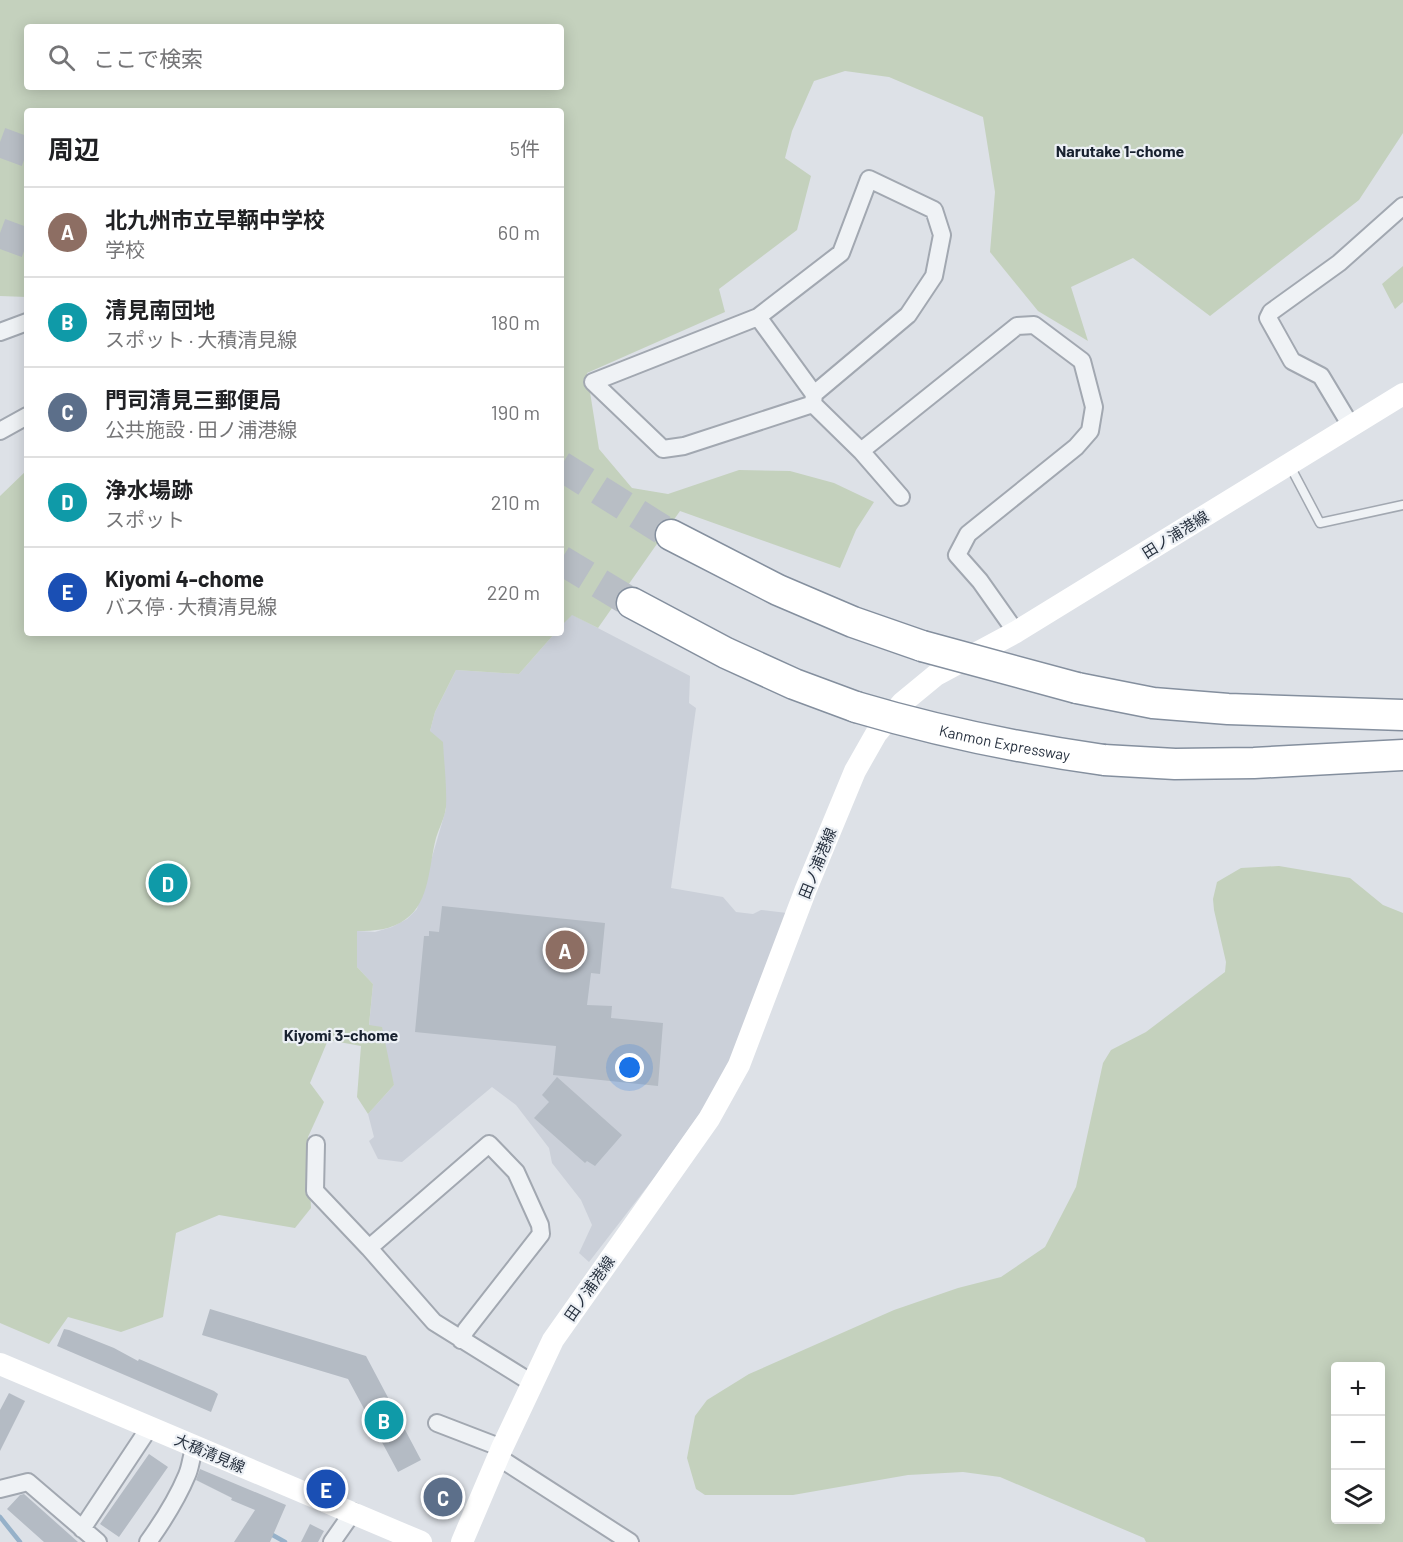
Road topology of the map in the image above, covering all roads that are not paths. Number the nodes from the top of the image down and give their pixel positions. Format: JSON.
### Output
{"nodes":[{"id":1,"x":1403,"y":206,"type":"edge"},
{"id":2,"x":758,"y":316,"type":"junction"},
{"id":3,"x":24,"y":323,"type":"edge"},
{"id":4,"x":0,"y":332,"type":"edge"},
{"id":5,"x":1403,"y":394,"type":"edge"},
{"id":6,"x":814,"y":399,"type":"junction"},
{"id":7,"x":24,"y":418,"type":"edge"},
{"id":8,"x":1351,"y":426,"type":"junction"},
{"id":9,"x":0,"y":431,"type":"edge"},
{"id":10,"x":861,"y":450,"type":"junction"},
{"id":11,"x":1289,"y":463,"type":"junction"},
{"id":12,"x":901,"y":497,"type":"dead end"},
{"id":13,"x":1403,"y":505,"type":"edge"},
{"id":14,"x":671,"y":535,"type":"tunnel mouth"},
{"id":15,"x":632,"y":603,"type":"tunnel mouth"},
{"id":16,"x":1016,"y":632,"type":"junction"},
{"id":17,"x":1403,"y":714,"type":"edge"},
{"id":18,"x":1403,"y":755,"type":"edge"},
{"id":19,"x":316,"y":1144,"type":"dead end"},
{"id":20,"x":369,"y":1248,"type":"junction"},
{"id":21,"x":461,"y":1340,"type":"junction"},
{"id":22,"x":0,"y":1364,"type":"edge"},
{"id":23,"x":532,"y":1383,"type":"junction"},
{"id":24,"x":437,"y":1424,"type":"dead end"},
{"id":25,"x":149,"y":1428,"type":"junction"},
{"id":26,"x":195,"y":1447,"type":"junction"},
{"id":27,"x":500,"y":1452,"type":"junction"},
{"id":28,"x":0,"y":1489,"type":"edge"},
{"id":29,"x":353,"y":1512,"type":"junction"},
{"id":30,"x":82,"y":1529,"type":"junction"},
{"id":31,"x":98,"y":1542,"type":"edge"},
{"id":32,"x":148,"y":1542,"type":"edge"},
{"id":33,"x":332,"y":1542,"type":"edge"},
{"id":34,"x":421,"y":1542,"type":"edge"},
{"id":35,"x":462,"y":1542,"type":"edge"},
{"id":36,"x":630,"y":1542,"type":"edge"}],
"edges":[{"from":1,"to":8,"type":"street"},
{"from":2,"to":6,"type":"street"},
{"from":2,"to":6,"type":"street"},
{"from":2,"to":6,"type":"street"},
{"from":3,"to":4,"type":"street"},
{"from":5,"to":8,"type":"main road","name":"田ノ浦港線"},
{"from":6,"to":10,"type":"street"},
{"from":7,"to":9,"type":"street"},
{"from":8,"to":11,"type":"main road","name":"田ノ浦港線"},
{"from":10,"to":12,"type":"street"},
{"from":10,"to":16,"type":"street"},
{"from":11,"to":13,"type":"lane"},
{"from":11,"to":16,"type":"main road","name":"田ノ浦港線"},
{"from":14,"to":17,"type":"highway","bridge":true},
{"from":15,"to":18,"type":"highway","name":"Kanmon Expressway","bridge":true},
{"from":16,"to":23,"type":"main road","name":"田ノ浦港線"},
{"from":19,"to":20,"type":"street"},
{"from":20,"to":21,"type":"street"},
{"from":20,"to":21,"type":"street"},
{"from":21,"to":23,"type":"street"},
{"from":22,"to":25,"type":"main road","name":"大積清見線"},
{"from":23,"to":27,"type":"main road","name":"田ノ浦港線"},
{"from":24,"to":27,"type":"street"},
{"from":25,"to":26,"type":"main road","name":"大積清見線"},
{"from":25,"to":30,"type":"street"},
{"from":26,"to":29,"type":"main road","name":"大積清見線"},
{"from":26,"to":32,"type":"street"},
{"from":27,"to":35,"type":"main road","name":"田ノ浦港線"},
{"from":27,"to":36,"type":"street"},
{"from":28,"to":30,"type":"street"},
{"from":29,"to":33,"type":"street"},
{"from":29,"to":34,"type":"main road","name":"大積清見線"},
{"from":30,"to":31,"type":"street"}]}
